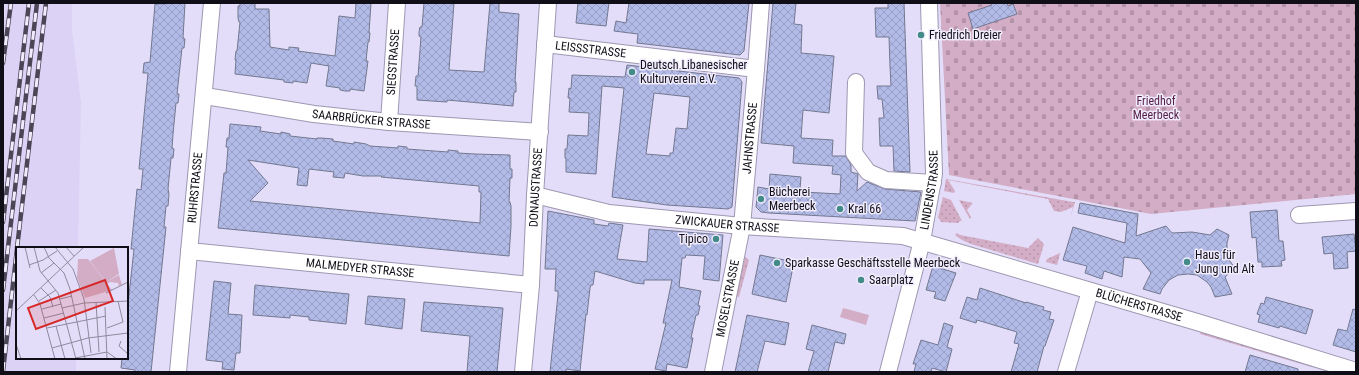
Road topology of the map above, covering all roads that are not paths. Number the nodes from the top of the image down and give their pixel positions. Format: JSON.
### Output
{"nodes":[{"id":1,"x":212,"y":3,"type":"edge"},
{"id":2,"x":397,"y":3,"type":"edge"},
{"id":3,"x":548,"y":3,"type":"edge"},
{"id":4,"x":761,"y":3,"type":"edge"},
{"id":5,"x":929,"y":3,"type":"edge"},
{"id":6,"x":545,"y":44,"type":"junction"},
{"id":7,"x":756,"y":69,"type":"junction"},
{"id":8,"x":856,"y":82,"type":"dead end"},
{"id":9,"x":205,"y":96,"type":"junction"},
{"id":10,"x":389,"y":122,"type":"junction"},
{"id":11,"x":540,"y":132,"type":"junction"},
{"id":12,"x":933,"y":183,"type":"junction"},
{"id":13,"x":535,"y":195,"type":"junction"},
{"id":14,"x":1356,"y":211,"type":"edge"},
{"id":15,"x":1299,"y":216,"type":"dead end"},
{"id":16,"x":742,"y":226,"type":"junction"},
{"id":17,"x":922,"y":241,"type":"junction"},
{"id":18,"x":188,"y":251,"type":"junction"},
{"id":19,"x":532,"y":285,"type":"junction"},
{"id":20,"x":1090,"y":291,"type":"junction"},
{"id":21,"x":1356,"y":371,"type":"edge"},
{"id":22,"x":178,"y":372,"type":"edge"},
{"id":23,"x":523,"y":372,"type":"edge"},
{"id":24,"x":713,"y":372,"type":"edge"},
{"id":25,"x":888,"y":372,"type":"edge"},
{"id":26,"x":1066,"y":372,"type":"edge"}],
"edges":[{"from":1,"to":9,"type":"street","name":"RUHRSTRASSE"},
{"from":2,"to":10,"type":"street","name":"SIEGSTRASSE"},
{"from":3,"to":6,"type":"street","name":"DONAUSTRASSE"},
{"from":4,"to":7,"type":"street","name":"JAHNSTRASSE"},
{"from":5,"to":12,"type":"street","name":"LINDENSTRASSE"},
{"from":6,"to":7,"type":"street","name":"LEISSSTRASSE"},
{"from":6,"to":11,"type":"street","name":"DONAUSTRASSE"},
{"from":7,"to":16,"type":"street","name":"JAHNSTRASSE"},
{"from":8,"to":12,"type":"street"},
{"from":9,"to":10,"type":"street","name":"SAARBRÜCKER STRASSE"},
{"from":9,"to":18,"type":"street","name":"RUHRSTRASSE"},
{"from":10,"to":11,"type":"street","name":"SAARBRÜCKER STRASSE"},
{"from":11,"to":13,"type":"street","name":"DONAUSTRASSE"},
{"from":12,"to":17,"type":"street","name":"LINDENSTRASSE"},
{"from":13,"to":16,"type":"street","name":"ZWICKAUER STRASSE"},
{"from":13,"to":19,"type":"street","name":"DONAUSTRASSE"},
{"from":14,"to":15,"type":"street"},
{"from":16,"to":17,"type":"street","name":"ZWICKAUER STRASSE"},
{"from":16,"to":24,"type":"street","name":"MOSELSTRASSE"},
{"from":17,"to":20,"type":"street","name":"BLÜCHERSTRASSE"},
{"from":17,"to":25,"type":"street","name":"LINDENSTRASSE"},
{"from":18,"to":19,"type":"street","name":"MALMEDYER STRASSE"},
{"from":18,"to":22,"type":"street","name":"RUHRSTRASSE"},
{"from":19,"to":23,"type":"street","name":"DONAUSTRASSE"},
{"from":20,"to":21,"type":"street","name":"BLÜCHERSTRASSE"},
{"from":20,"to":26,"type":"street"}]}
